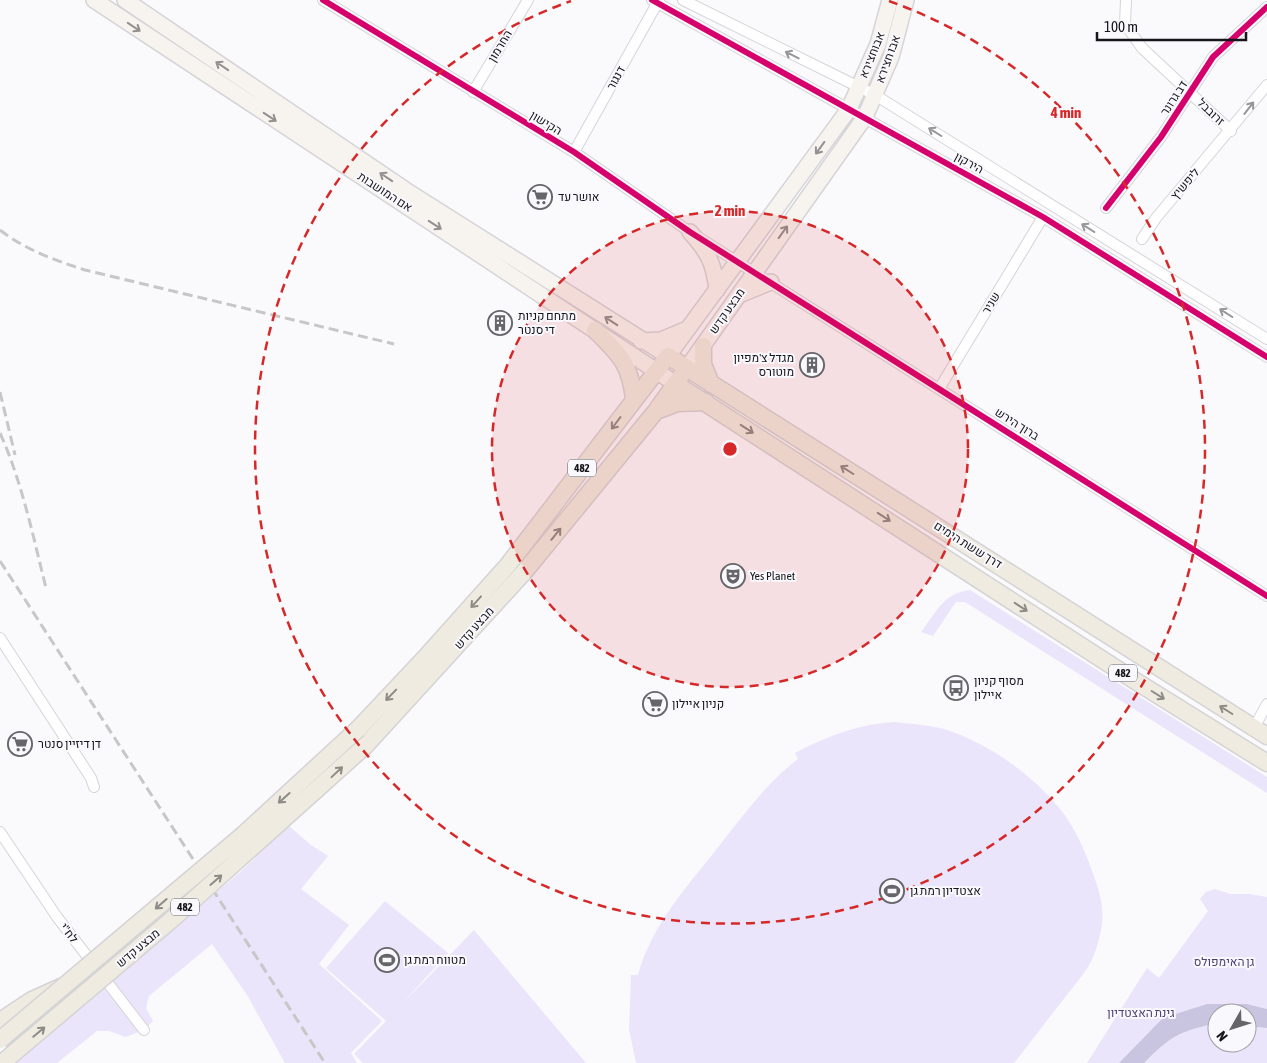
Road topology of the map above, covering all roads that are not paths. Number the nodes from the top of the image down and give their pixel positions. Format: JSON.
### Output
{"nodes":[{"id":1,"x":94,"y":0,"type":"edge"},
{"id":2,"x":125,"y":0,"type":"edge"},
{"id":3,"x":323,"y":0,"type":"edge"},
{"id":4,"x":528,"y":0,"type":"edge"},
{"id":5,"x":683,"y":0,"type":"edge"},
{"id":6,"x":890,"y":0,"type":"edge"},
{"id":7,"x":906,"y":0,"type":"edge"},
{"id":8,"x":1126,"y":0,"type":"edge"},
{"id":9,"x":656,"y":1,"type":"edge"},
{"id":10,"x":1267,"y":7,"type":"edge"},
{"id":11,"x":1267,"y":85,"type":"edge"},
{"id":12,"x":858,"y":88,"type":"junction"},
{"id":13,"x":473,"y":92,"type":"junction"},
{"id":14,"x":1191,"y":92,"type":"junction"},
{"id":15,"x":875,"y":95,"type":"junction"},
{"id":16,"x":849,"y":108,"type":"junction"},
{"id":17,"x":865,"y":117,"type":"junction"},
{"id":18,"x":1231,"y":131,"type":"junction"},
{"id":19,"x":574,"y":152,"type":"junction"},
{"id":20,"x":1106,"y":208,"type":"dead end"},
{"id":21,"x":1043,"y":217,"type":"junction"},
{"id":22,"x":690,"y":232,"type":"junction"},
{"id":23,"x":1142,"y":239,"type":"dead end"},
{"id":24,"x":738,"y":261,"type":"junction"},
{"id":25,"x":754,"y":271,"type":"junction"},
{"id":26,"x":771,"y":282,"type":"junction"},
{"id":27,"x":717,"y":290,"type":"junction"},
{"id":28,"x":738,"y":296,"type":"junction"},
{"id":29,"x":686,"y":329,"type":"junction"},
{"id":30,"x":595,"y":330,"type":"junction"},
{"id":31,"x":1267,"y":339,"type":"edge"},
{"id":32,"x":641,"y":341,"type":"junction"},
{"id":33,"x":703,"y":346,"type":"junction"},
{"id":34,"x":668,"y":356,"type":"junction"},
{"id":35,"x":1267,"y":358,"type":"edge"},
{"id":36,"x":687,"y":368,"type":"junction"},
{"id":37,"x":657,"y":370,"type":"junction"},
{"id":38,"x":676,"y":384,"type":"junction"},
{"id":39,"x":711,"y":384,"type":"junction"},
{"id":40,"x":940,"y":389,"type":"junction"},
{"id":41,"x":634,"y":398,"type":"junction"},
{"id":42,"x":706,"y":402,"type":"junction"},
{"id":43,"x":656,"y":411,"type":"junction"},
{"id":44,"x":1267,"y":596,"type":"edge"},
{"id":45,"x":0,"y":638,"type":"edge"},
{"id":46,"x":429,"y":666,"type":"junction"},
{"id":47,"x":1267,"y":704,"type":"edge"},
{"id":48,"x":1260,"y":732,"type":"edge"},
{"id":49,"x":1267,"y":763,"type":"edge"},
{"id":50,"x":94,"y":787,"type":"dead end"},
{"id":51,"x":0,"y":832,"type":"edge"},
{"id":52,"x":67,"y":985,"type":"junction"},
{"id":53,"x":0,"y":1021,"type":"edge"},
{"id":54,"x":144,"y":1030,"type":"dead end"},
{"id":55,"x":0,"y":1040,"type":"edge"},
{"id":56,"x":2,"y":1063,"type":"edge"}],
"edges":[{"from":1,"to":30,"type":"main road","name":"אם המושבות","one_way":true},
{"from":32,"to":2,"type":"main road","name":"אם המושבות","one_way":true},
{"from":3,"to":13,"type":"street","name":"הקישון"},
{"from":4,"to":13,"type":"street","name":"החרמון"},
{"from":12,"to":5,"type":"street","name":"הירקון","one_way":true},
{"from":6,"to":12,"type":"main road","name":"אבוחצירא"},
{"from":7,"to":15,"type":"main road","name":"אבו חצירא"},
{"from":8,"to":14,"type":"street","name":"זרובבל"},
{"from":9,"to":16,"type":"street","name":"הירקון"},
{"from":9,"to":19,"type":"street","name":"דנגור"},
{"from":10,"to":14,"type":"street","name":"דב גרונר"},
{"from":18,"to":11,"type":"street","name":"ליפשיץ","one_way":true},
{"from":12,"to":15,"type":"street","name":"הירקון"},
{"from":12,"to":16,"type":"main road","name":"אבוחצירא"},
{"from":13,"to":19,"type":"street","name":"הקישון"},
{"from":14,"to":18,"type":"street","name":"זרובבל"},
{"from":14,"to":20,"type":"street","name":"דב גרונר"},
{"from":15,"to":17,"type":"main road","name":"אבו חצירא"},
{"from":31,"to":15,"type":"street","name":"הירקון","one_way":true},
{"from":16,"to":17,"type":"street","name":"הירקון"},
{"from":16,"to":24,"type":"main road","name":"מבצע קדש","one_way":true},
{"from":17,"to":21,"type":"street","name":"הירקון"},
{"from":25,"to":17,"type":"main road","name":"מבצע קדש","one_way":true},
{"from":18,"to":23,"type":"street","name":"ליפשיץ"},
{"from":19,"to":22,"type":"street","name":"הקישון"},
{"from":21,"to":35,"type":"street","name":"הירקון"},
{"from":21,"to":40,"type":"street","name":"שניר"},
{"from":22,"to":24,"type":"street","name":"הקישון"},
{"from":22,"to":27,"type":"main road"},
{"from":24,"to":25,"type":"street","name":"הקישון"},
{"from":24,"to":27,"type":"main road","name":"מבצע קדש"},
{"from":25,"to":26,"type":"street","name":"ברוך הירש"},
{"from":25,"to":28,"type":"main road","name":"מבצע קדש"},
{"from":26,"to":28,"type":"main road"},
{"from":26,"to":40,"type":"street","name":"ברוך הירש"},
{"from":27,"to":29,"type":"main road","name":"מבצע קדש"},
{"from":28,"to":33,"type":"main road","name":"מבצע קדש"},
{"from":29,"to":32,"type":"main road"},
{"from":29,"to":34,"type":"main road","name":"מבצע קדש"},
{"from":30,"to":37,"type":"main road","name":"אם המושבות"},
{"from":30,"to":41,"type":"main road"},
{"from":32,"to":34,"type":"main road","name":"אם המושבות"},
{"from":33,"to":36,"type":"main road","name":"מבצע קדש"},
{"from":33,"to":39,"type":"main road"},
{"from":34,"to":36,"type":"main road","name":"דרך ששת הימים","number":"482"},
{"from":34,"to":37,"type":"main road","name":"מבצע קדש","number":"482"},
{"from":36,"to":38,"type":"main road","name":"מבצע קדש","number":"482"},
{"from":36,"to":39,"type":"main road","name":"דרך ששת הימים","number":"482"},
{"from":37,"to":38,"type":"main road","name":"אם המושבות"},
{"from":37,"to":41,"type":"main road","name":"מבצע קדש","number":"482"},
{"from":38,"to":42,"type":"main road","name":"דרך ששת הימים","number":"482"},
{"from":38,"to":43,"type":"main road","name":"מבצע קדש","number":"482"},
{"from":48,"to":39,"type":"main road","name":"דרך ששת הימים","number":"482","one_way":true},
{"from":40,"to":44,"type":"street","name":"ברוך הירש"},
{"from":41,"to":46,"type":"main road","name":"מבצע קדש","number":"482","one_way":true},
{"from":42,"to":43,"type":"main road"},
{"from":42,"to":49,"type":"main road","name":"דרך ששת הימים","number":"482","one_way":true},
{"from":46,"to":43,"type":"main road","name":"מבצע קדש","number":"482","one_way":true},
{"from":45,"to":50,"type":"street"},
{"from":46,"to":52,"type":"main road","name":"מבצע קדש","number":"482","one_way":true,"bridge":true},
{"from":56,"to":46,"type":"main road","name":"מבצע קדש","number":"482","one_way":true,"bridge":true},
{"from":47,"to":48,"type":"street"},
{"from":51,"to":54,"type":"street","name":"לח\"י"},
{"from":52,"to":53,"type":"main road","bridge":true},
{"from":52,"to":55,"type":"main road","name":"מבצע קדש","number":"482","bridge":true}]}
